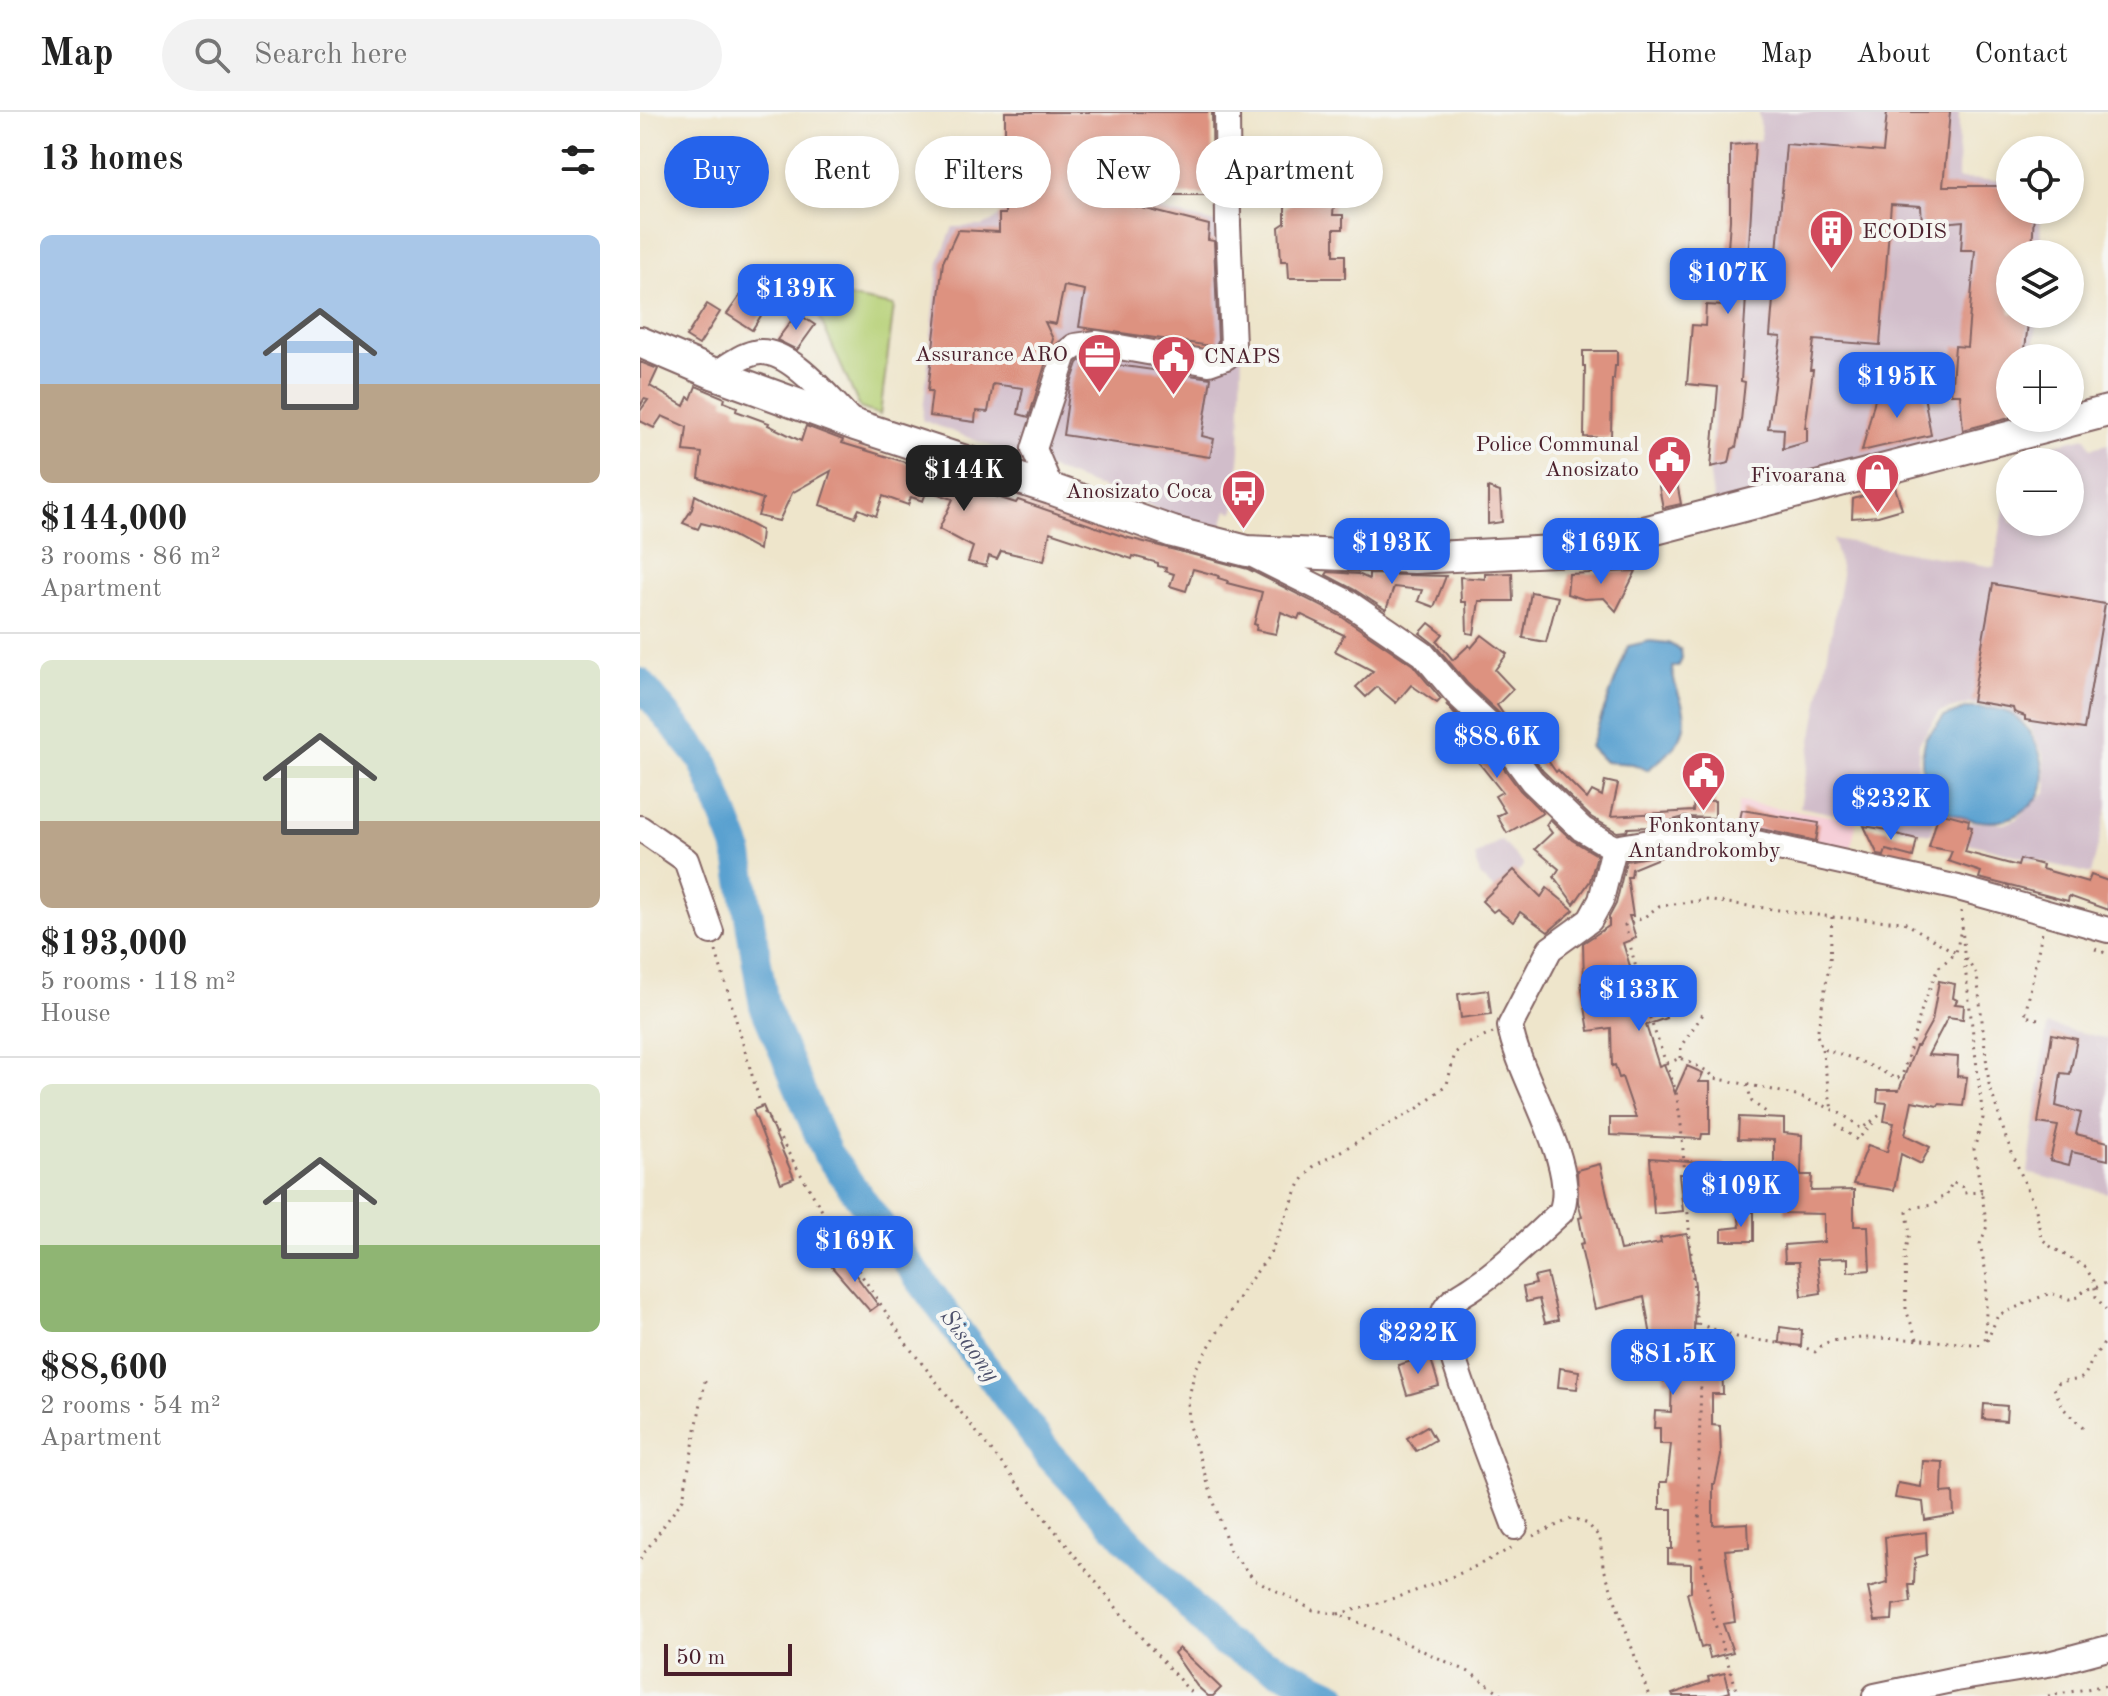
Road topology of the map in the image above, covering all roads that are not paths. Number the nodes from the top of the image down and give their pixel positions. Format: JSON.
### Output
{"nodes":[{"id":1,"x":1227,"y":112,"type":"edge"},
{"id":2,"x":640,"y":342,"type":"edge"},
{"id":3,"x":715,"y":374,"type":"junction"},
{"id":4,"x":2108,"y":411,"type":"edge"},
{"id":5,"x":855,"y":425,"type":"junction"},
{"id":6,"x":1051,"y":489,"type":"junction"},
{"id":7,"x":1247,"y":551,"type":"junction"},
{"id":8,"x":640,"y":828,"type":"edge"},
{"id":9,"x":1614,"y":848,"type":"junction"},
{"id":10,"x":711,"y":932,"type":"road end"},
{"id":11,"x":2101,"y":939,"type":"edge"},
{"id":12,"x":1522,"y":1536,"type":"road end"},
{"id":13,"x":2108,"y":1648,"type":"edge"},
{"id":14,"x":1875,"y":1696,"type":"edge"}],
"edges":[{"from":1,"to":6,"type":"street"},
{"from":2,"to":3,"type":"main road"},
{"from":3,"to":5,"type":"main road"},
{"from":3,"to":5,"type":"street"},
{"from":4,"to":7,"type":"main road"},
{"from":5,"to":6,"type":"main road"},
{"from":6,"to":7,"type":"main road"},
{"from":7,"to":9,"type":"street"},
{"from":8,"to":10,"type":"street"},
{"from":9,"to":11,"type":"street"},
{"from":9,"to":12,"type":"street"},
{"from":13,"to":14,"type":"street"}]}
